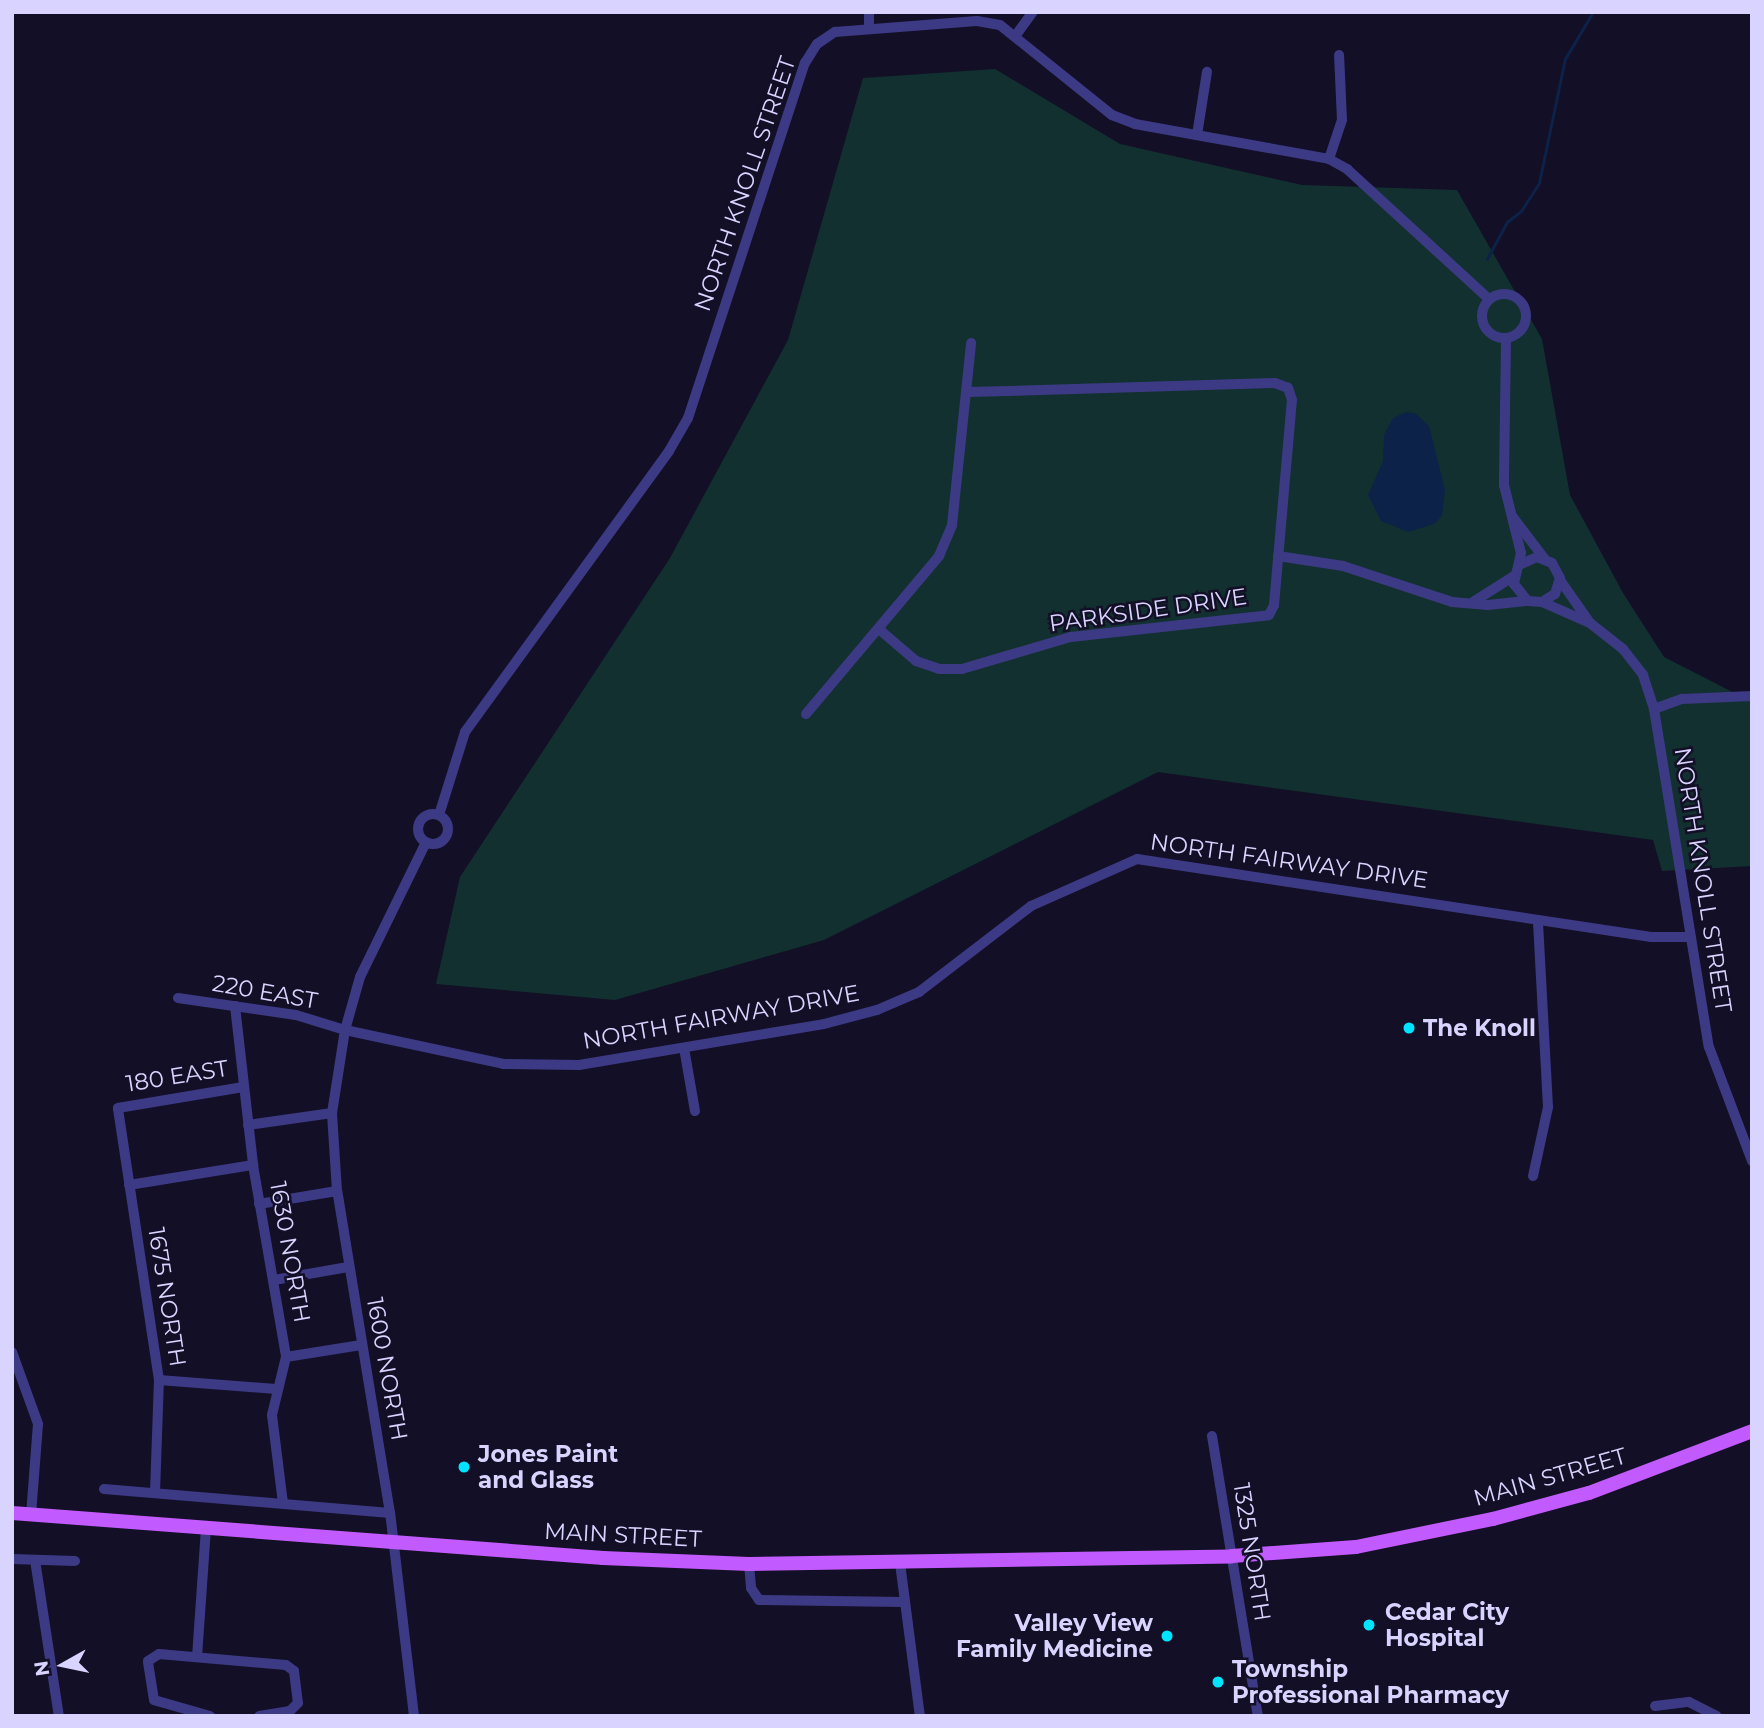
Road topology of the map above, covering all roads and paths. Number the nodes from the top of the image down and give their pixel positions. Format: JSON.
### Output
{"nodes":[{"id":1,"x":869,"y":12,"type":"edge"},
{"id":2,"x":1033,"y":12,"type":"edge"},
{"id":3,"x":869,"y":28,"type":"junction"},
{"id":4,"x":1016,"y":35,"type":"junction"},
{"id":5,"x":1339,"y":55,"type":"dead end"},
{"id":6,"x":1207,"y":72,"type":"dead end"},
{"id":7,"x":1197,"y":135,"type":"junction"},
{"id":8,"x":1329,"y":159,"type":"junction"},
{"id":9,"x":1489,"y":299,"type":"junction"},
{"id":10,"x":1506,"y":338,"type":"junction"},
{"id":11,"x":971,"y":343,"type":"dead end"},
{"id":12,"x":968,"y":392,"type":"junction"},
{"id":13,"x":1512,"y":516,"type":"junction"},
{"id":14,"x":1278,"y":556,"type":"junction"},
{"id":15,"x":1544,"y":558,"type":"junction"},
{"id":16,"x":1521,"y":564,"type":"junction"},
{"id":17,"x":1514,"y":576,"type":"junction"},
{"id":18,"x":1560,"y":578,"type":"junction"},
{"id":19,"x":1528,"y":601,"type":"junction"},
{"id":20,"x":1474,"y":602,"type":"junction"},
{"id":21,"x":1542,"y":602,"type":"junction"},
{"id":22,"x":1590,"y":623,"type":"junction"},
{"id":23,"x":880,"y":630,"type":"junction"},
{"id":24,"x":1752,"y":696,"type":"edge"},
{"id":25,"x":1654,"y":709,"type":"junction"},
{"id":26,"x":806,"y":714,"type":"dead end"},
{"id":27,"x":439,"y":815,"type":"junction"},
{"id":28,"x":426,"y":842,"type":"junction"},
{"id":29,"x":1538,"y":920,"type":"junction"},
{"id":30,"x":1689,"y":937,"type":"junction"},
{"id":31,"x":178,"y":998,"type":"dead end"},
{"id":32,"x":235,"y":1006,"type":"junction"},
{"id":33,"x":345,"y":1030,"type":"junction"},
{"id":34,"x":684,"y":1048,"type":"junction"},
{"id":35,"x":243,"y":1087,"type":"junction"},
{"id":36,"x":118,"y":1108,"type":"joint"},
{"id":37,"x":695,"y":1111,"type":"dead end"},
{"id":38,"x":332,"y":1113,"type":"junction"},
{"id":39,"x":248,"y":1125,"type":"junction"},
{"id":40,"x":1752,"y":1161,"type":"edge"},
{"id":41,"x":253,"y":1165,"type":"junction"},
{"id":42,"x":1533,"y":1176,"type":"dead end"},
{"id":43,"x":130,"y":1185,"type":"junction"},
{"id":44,"x":337,"y":1191,"type":"junction"},
{"id":45,"x":260,"y":1204,"type":"junction"},
{"id":46,"x":348,"y":1266,"type":"junction"},
{"id":47,"x":274,"y":1280,"type":"junction"},
{"id":48,"x":361,"y":1345,"type":"junction"},
{"id":49,"x":12,"y":1352,"type":"edge"},
{"id":50,"x":286,"y":1357,"type":"junction"},
{"id":51,"x":159,"y":1380,"type":"junction"},
{"id":52,"x":276,"y":1390,"type":"junction"},
{"id":53,"x":1752,"y":1431,"type":"edge"},
{"id":54,"x":1212,"y":1436,"type":"dead end"},
{"id":55,"x":104,"y":1489,"type":"dead end"},
{"id":56,"x":155,"y":1493,"type":"junction"},
{"id":57,"x":282,"y":1503,"type":"junction"},
{"id":58,"x":12,"y":1513,"type":"edge"},
{"id":59,"x":390,"y":1513,"type":"junction"},
{"id":60,"x":31,"y":1515,"type":"junction"},
{"id":61,"x":206,"y":1528,"type":"junction"},
{"id":62,"x":391,"y":1542,"type":"junction"},
{"id":63,"x":1231,"y":1556,"type":"junction"},
{"id":64,"x":12,"y":1559,"type":"edge"},
{"id":65,"x":35,"y":1560,"type":"junction"},
{"id":66,"x":75,"y":1561,"type":"dead end"},
{"id":67,"x":900,"y":1563,"type":"junction"},
{"id":68,"x":749,"y":1564,"type":"junction"},
{"id":69,"x":903,"y":1602,"type":"junction"},
{"id":70,"x":197,"y":1657,"type":"junction"},
{"id":71,"x":1655,"y":1706,"type":"dead end"},
{"id":72,"x":60,"y":1716,"type":"edge"},
{"id":73,"x":210,"y":1716,"type":"edge"},
{"id":74,"x":259,"y":1716,"type":"edge"},
{"id":75,"x":414,"y":1716,"type":"edge"},
{"id":76,"x":920,"y":1716,"type":"edge"},
{"id":77,"x":1258,"y":1716,"type":"edge"},
{"id":78,"x":1717,"y":1716,"type":"edge"}],
"edges":[{"from":1,"to":3,"type":"street"},
{"from":2,"to":4,"type":"street"},
{"from":3,"to":4,"type":"street","name":"NORTH KNOLL STREET"},
{"from":3,"to":27,"type":"street","name":"NORTH KNOLL STREET"},
{"from":4,"to":7,"type":"street","name":"NORTH KNOLL STREET"},
{"from":5,"to":8,"type":"street"},
{"from":6,"to":7,"type":"street"},
{"from":7,"to":8,"type":"street","name":"NORTH KNOLL STREET"},
{"from":8,"to":9,"type":"street","name":"NORTH KNOLL STREET"},
{"from":9,"to":10,"type":"street"},
{"from":9,"to":10,"type":"street"},
{"from":10,"to":13,"type":"street","name":"NORTH KNOLL STREET"},
{"from":11,"to":12,"type":"street"},
{"from":12,"to":14,"type":"street"},
{"from":12,"to":23,"type":"street"},
{"from":13,"to":15,"type":"street","name":"NORTH KNOLL STREET"},
{"from":13,"to":16,"type":"street","name":"NORTH KNOLL STREET"},
{"from":14,"to":20,"type":"street","name":"NORTH KNOLL STREET"},
{"from":14,"to":23,"type":"street","name":"PARKSIDE DRIVE"},
{"from":15,"to":16,"type":"street"},
{"from":15,"to":18,"type":"street","name":"NORTH KNOLL STREET"},
{"from":16,"to":17,"type":"street"},
{"from":17,"to":19,"type":"street"},
{"from":17,"to":20,"type":"street"},
{"from":18,"to":21,"type":"street"},
{"from":18,"to":22,"type":"street","name":"NORTH KNOLL STREET"},
{"from":19,"to":20,"type":"street","name":"NORTH KNOLL STREET"},
{"from":19,"to":21,"type":"street","name":"NORTH KNOLL STREET"},
{"from":21,"to":22,"type":"street","name":"NORTH KNOLL STREET"},
{"from":22,"to":25,"type":"street","name":"NORTH KNOLL STREET"},
{"from":23,"to":26,"type":"street"},
{"from":24,"to":25,"type":"street"},
{"from":25,"to":30,"type":"street","name":"NORTH KNOLL STREET"},
{"from":27,"to":28,"type":"street","name":"NORTH KNOLL STREET"},
{"from":27,"to":28,"type":"street","name":"NORTH KNOLL STREET"},
{"from":28,"to":33,"type":"street","name":"NORTH KNOLL STREET"},
{"from":29,"to":30,"type":"street","name":"NORTH FAIRWAY DRIVE"},
{"from":29,"to":34,"type":"street","name":"NORTH FAIRWAY DRIVE"},
{"from":29,"to":42,"type":"street"},
{"from":30,"to":40,"type":"street","name":"NORTH KNOLL STREET"},
{"from":31,"to":32,"type":"street","name":"220 EAST"},
{"from":32,"to":33,"type":"street","name":"220 EAST"},
{"from":32,"to":35,"type":"street","name":"1630 NORTH"},
{"from":33,"to":34,"type":"street","name":"NORTH FAIRWAY DRIVE"},
{"from":33,"to":38,"type":"street","name":"1600 NORTH"},
{"from":34,"to":37,"type":"street"},
{"from":35,"to":36,"type":"street","name":"180 EAST"},
{"from":35,"to":39,"type":"street","name":"1630 NORTH"},
{"from":36,"to":43,"type":"street","name":"1675 NORTH"},
{"from":38,"to":39,"type":"street"},
{"from":38,"to":44,"type":"street","name":"1600 NORTH"},
{"from":39,"to":41,"type":"street","name":"1630 NORTH"},
{"from":41,"to":43,"type":"street"},
{"from":41,"to":45,"type":"street","name":"1630 NORTH"},
{"from":43,"to":51,"type":"street","name":"1675 NORTH"},
{"from":44,"to":45,"type":"street"},
{"from":44,"to":46,"type":"street","name":"1600 NORTH"},
{"from":45,"to":47,"type":"street","name":"1630 NORTH"},
{"from":46,"to":47,"type":"street"},
{"from":46,"to":48,"type":"street","name":"1600 NORTH"},
{"from":47,"to":50,"type":"street","name":"1630 NORTH"},
{"from":48,"to":50,"type":"street"},
{"from":48,"to":59,"type":"street","name":"1600 NORTH"},
{"from":49,"to":60,"type":"street"},
{"from":50,"to":52,"type":"street","name":"1630 NORTH"},
{"from":51,"to":52,"type":"street"},
{"from":51,"to":56,"type":"street","name":"1675 NORTH"},
{"from":52,"to":57,"type":"street","name":"1630 NORTH"},
{"from":53,"to":63,"type":"main road","name":"MAIN STREET"},
{"from":54,"to":63,"type":"street","name":"1325 NORTH"},
{"from":55,"to":56,"type":"street"},
{"from":56,"to":57,"type":"street"},
{"from":57,"to":59,"type":"street"},
{"from":58,"to":60,"type":"main road","name":"MAIN STREET"},
{"from":59,"to":62,"type":"street","name":"1600 NORTH"},
{"from":60,"to":61,"type":"main road","name":"MAIN STREET"},
{"from":61,"to":62,"type":"main road","name":"MAIN STREET"},
{"from":61,"to":70,"type":"street"},
{"from":62,"to":68,"type":"main road","name":"MAIN STREET"},
{"from":62,"to":75,"type":"street","name":"1600 NORTH"},
{"from":63,"to":67,"type":"main road","name":"MAIN STREET"},
{"from":63,"to":77,"type":"street","name":"1325 NORTH"},
{"from":64,"to":65,"type":"street"},
{"from":65,"to":66,"type":"street"},
{"from":65,"to":72,"type":"street"},
{"from":67,"to":68,"type":"main road","name":"MAIN STREET"},
{"from":67,"to":69,"type":"street"},
{"from":68,"to":69,"type":"street"},
{"from":69,"to":76,"type":"street"},
{"from":70,"to":73,"type":"street"},
{"from":70,"to":74,"type":"street"},
{"from":71,"to":78,"type":"street"}]}
